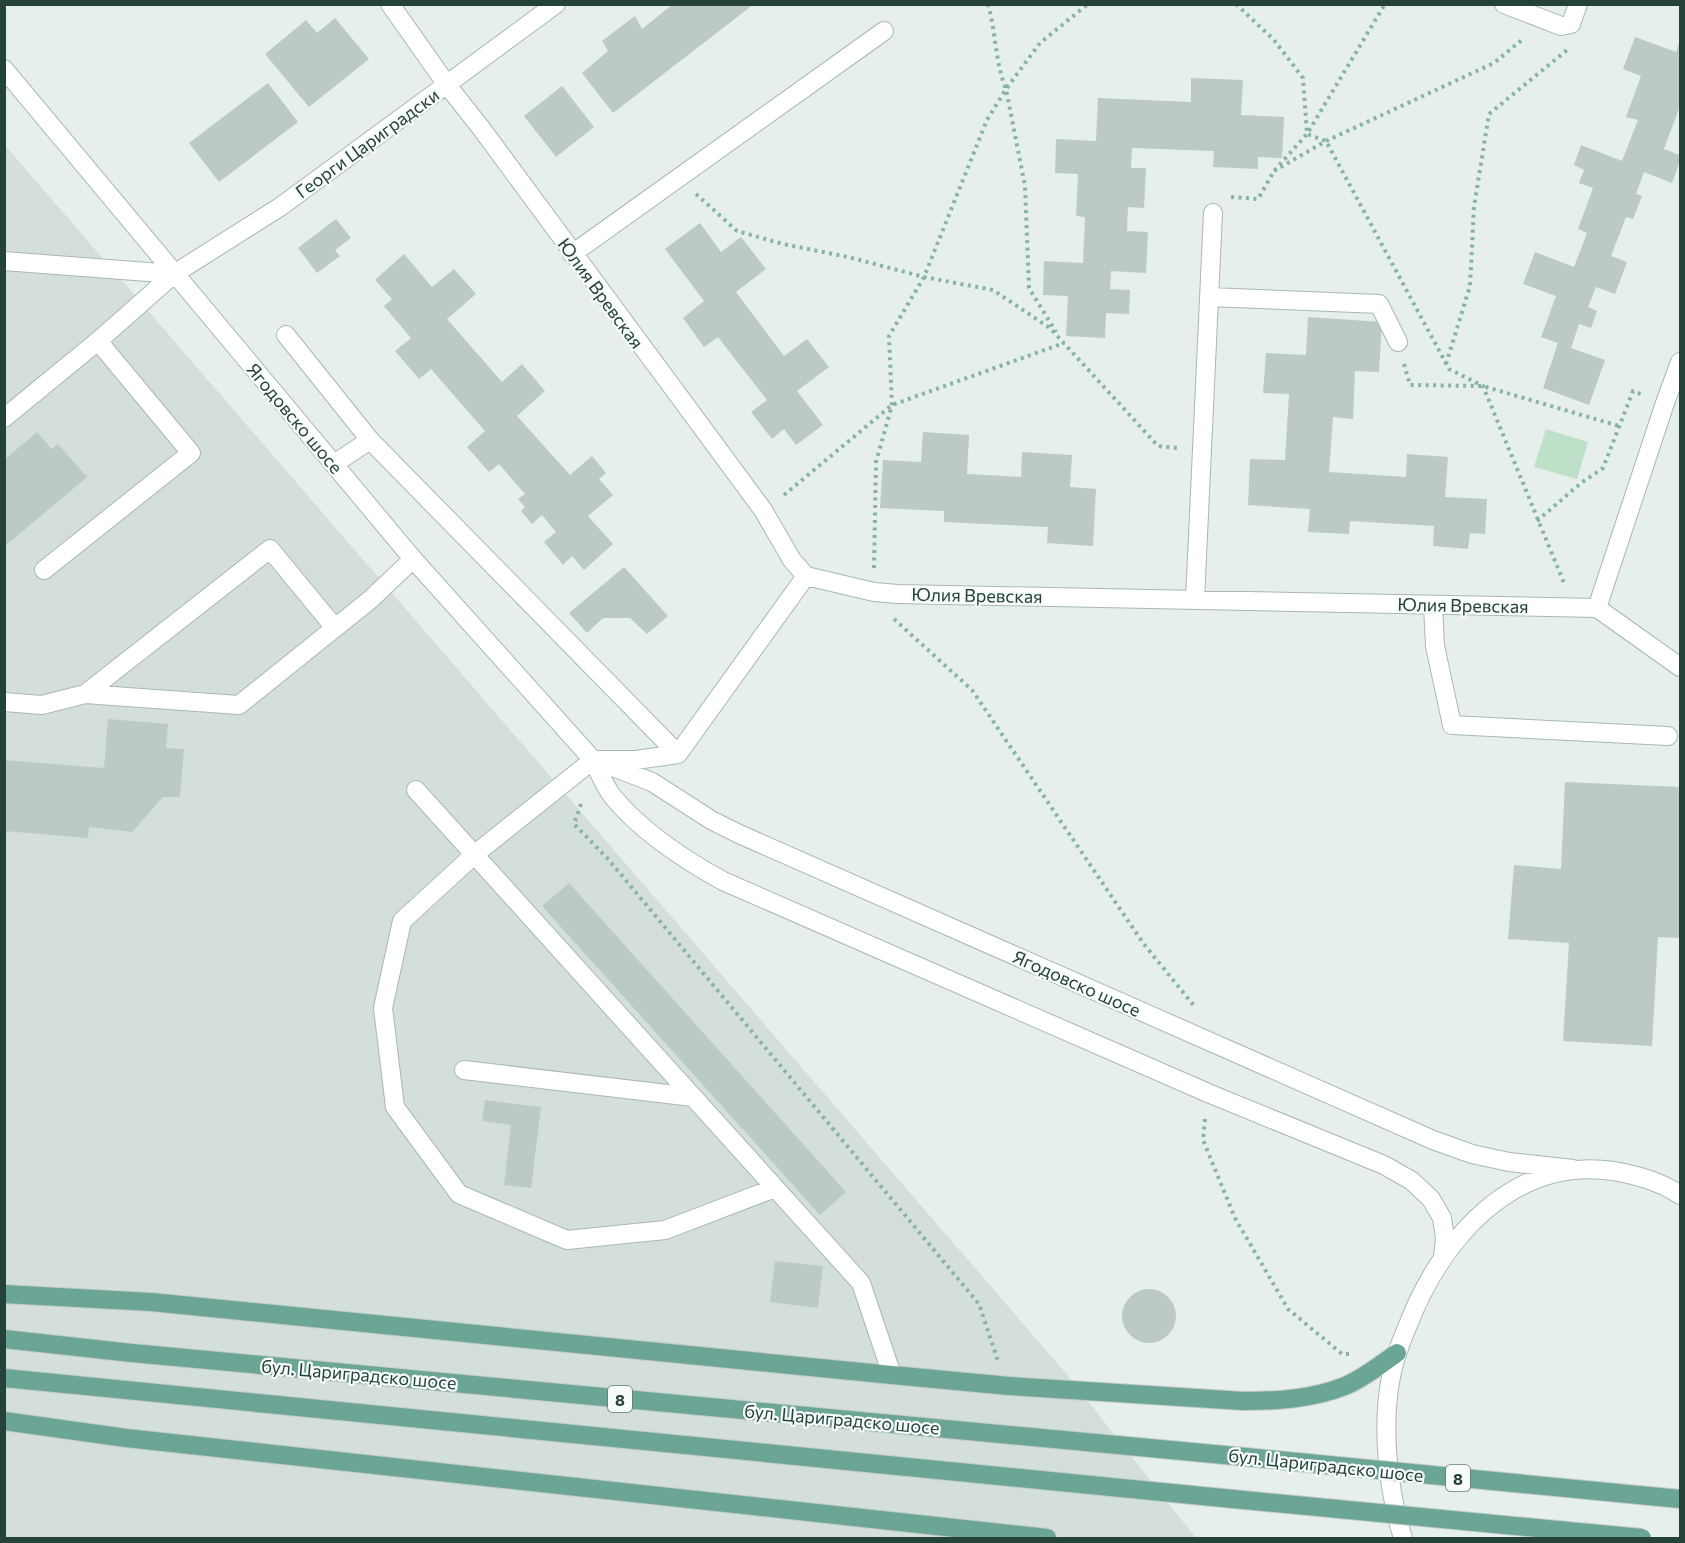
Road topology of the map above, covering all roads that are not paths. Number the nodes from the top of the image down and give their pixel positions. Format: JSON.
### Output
{"nodes":[{"id":1,"x":390,"y":4,"type":"edge"},
{"id":2,"x":555,"y":4,"type":"edge"},
{"id":3,"x":1504,"y":4,"type":"edge"},
{"id":4,"x":1578,"y":4,"type":"edge"},
{"id":5,"x":884,"y":31,"type":"dead end"},
{"id":6,"x":4,"y":69,"type":"edge"},
{"id":7,"x":447,"y":85,"type":"junction"},
{"id":8,"x":1213,"y":213,"type":"road end"},
{"id":9,"x":572,"y":254,"type":"junction"},
{"id":10,"x":4,"y":261,"type":"edge"},
{"id":11,"x":174,"y":274,"type":"junction"},
{"id":12,"x":1209,"y":297,"type":"junction"},
{"id":13,"x":286,"y":335,"type":"dead end"},
{"id":14,"x":98,"y":341,"type":"junction"},
{"id":15,"x":1398,"y":342,"type":"road end"},
{"id":16,"x":1680,"y":362,"type":"edge"},
{"id":17,"x":4,"y":418,"type":"edge"},
{"id":18,"x":370,"y":440,"type":"junction"},
{"id":19,"x":334,"y":464,"type":"junction"},
{"id":20,"x":413,"y":559,"type":"junction"},
{"id":21,"x":44,"y":570,"type":"dead end"},
{"id":22,"x":806,"y":576,"type":"junction"},
{"id":23,"x":1195,"y":600,"type":"junction"},
{"id":24,"x":1433,"y":604,"type":"junction"},
{"id":25,"x":1597,"y":608,"type":"junction"},
{"id":26,"x":335,"y":628,"type":"junction"},
{"id":27,"x":1680,"y":667,"type":"edge"},
{"id":28,"x":85,"y":694,"type":"junction"},
{"id":29,"x":4,"y":702,"type":"edge"},
{"id":30,"x":1668,"y":736,"type":"dead end"},
{"id":31,"x":678,"y":754,"type":"junction"},
{"id":32,"x":593,"y":760,"type":"junction"},
{"id":33,"x":416,"y":790,"type":"dead end"},
{"id":34,"x":475,"y":854,"type":"junction"},
{"id":35,"x":464,"y":1070,"type":"dead end"},
{"id":36,"x":693,"y":1097,"type":"junction"},
{"id":37,"x":1573,"y":1169,"type":"junction"},
{"id":38,"x":775,"y":1188,"type":"junction"},
{"id":39,"x":1680,"y":1195,"type":"edge"},
{"id":40,"x":1443,"y":1257,"type":"junction"},
{"id":41,"x":4,"y":1294,"type":"edge"},
{"id":42,"x":4,"y":1339,"type":"edge"},
{"id":43,"x":1397,"y":1353,"type":"junction"},
{"id":44,"x":892,"y":1375,"type":"junction"},
{"id":45,"x":4,"y":1378,"type":"edge"},
{"id":46,"x":4,"y":1421,"type":"edge"},
{"id":47,"x":1680,"y":1499,"type":"edge"},
{"id":48,"x":1047,"y":1539,"type":"edge"},
{"id":49,"x":1403,"y":1539,"type":"edge"},
{"id":50,"x":1642,"y":1539,"type":"edge"}],
"edges":[{"from":1,"to":7,"type":"street","name":"Юлия Вревская"},
{"from":2,"to":7,"type":"street","name":"Георги Цариградски"},
{"from":3,"to":4,"type":"street"},
{"from":5,"to":9,"type":"street"},
{"from":6,"to":11,"type":"street","name":"Ягодовско шосе"},
{"from":7,"to":9,"type":"street","name":"Юлия Вревская"},
{"from":7,"to":11,"type":"street","name":"Георги Цариградски"},
{"from":8,"to":12,"type":"street"},
{"from":9,"to":22,"type":"street","name":"Юлия Вревская"},
{"from":10,"to":11,"type":"street"},
{"from":11,"to":14,"type":"street","name":"Георги Цариградски"},
{"from":11,"to":19,"type":"street","name":"Ягодовско шосе"},
{"from":12,"to":15,"type":"street"},
{"from":12,"to":23,"type":"street"},
{"from":13,"to":18,"type":"street"},
{"from":14,"to":17,"type":"street","name":"Георги Цариградски"},
{"from":14,"to":21,"type":"street"},
{"from":16,"to":25,"type":"street"},
{"from":18,"to":19,"type":"street"},
{"from":18,"to":31,"type":"street"},
{"from":19,"to":20,"type":"street","name":"Ягодовско шосе"},
{"from":20,"to":26,"type":"street"},
{"from":20,"to":32,"type":"street","name":"Ягодовско шосе"},
{"from":22,"to":23,"type":"street","name":"Юлия Вревская"},
{"from":22,"to":31,"type":"street"},
{"from":23,"to":24,"type":"street","name":"Юлия Вревская"},
{"from":24,"to":25,"type":"street","name":"Юлия Вревская"},
{"from":24,"to":30,"type":"street"},
{"from":25,"to":27,"type":"street"},
{"from":26,"to":28,"type":"street"},
{"from":26,"to":28,"type":"street"},
{"from":28,"to":29,"type":"street"},
{"from":31,"to":32,"type":"street"},
{"from":32,"to":34,"type":"street"},
{"from":32,"to":37,"type":"street","name":"Ягодовско шосе"},
{"from":32,"to":40,"type":"street","name":"Ягодовско шосе"},
{"from":33,"to":34,"type":"street"},
{"from":34,"to":36,"type":"street"},
{"from":34,"to":38,"type":"street"},
{"from":35,"to":36,"type":"street"},
{"from":36,"to":38,"type":"street"},
{"from":37,"to":39,"type":"street"},
{"from":37,"to":40,"type":"street"},
{"from":38,"to":44,"type":"street"},
{"from":40,"to":43,"type":"street"},
{"from":41,"to":44,"type":"main road"},
{"from":42,"to":47,"type":"main road","name":"бул. Цариградско шосе","number":"8","bridge":true},
{"from":43,"to":44,"type":"main road"},
{"from":43,"to":49,"type":"street"},
{"from":45,"to":50,"type":"main road","name":"бул. Цариградско шосе","number":"8","bridge":true},
{"from":46,"to":48,"type":"main road"}]}
